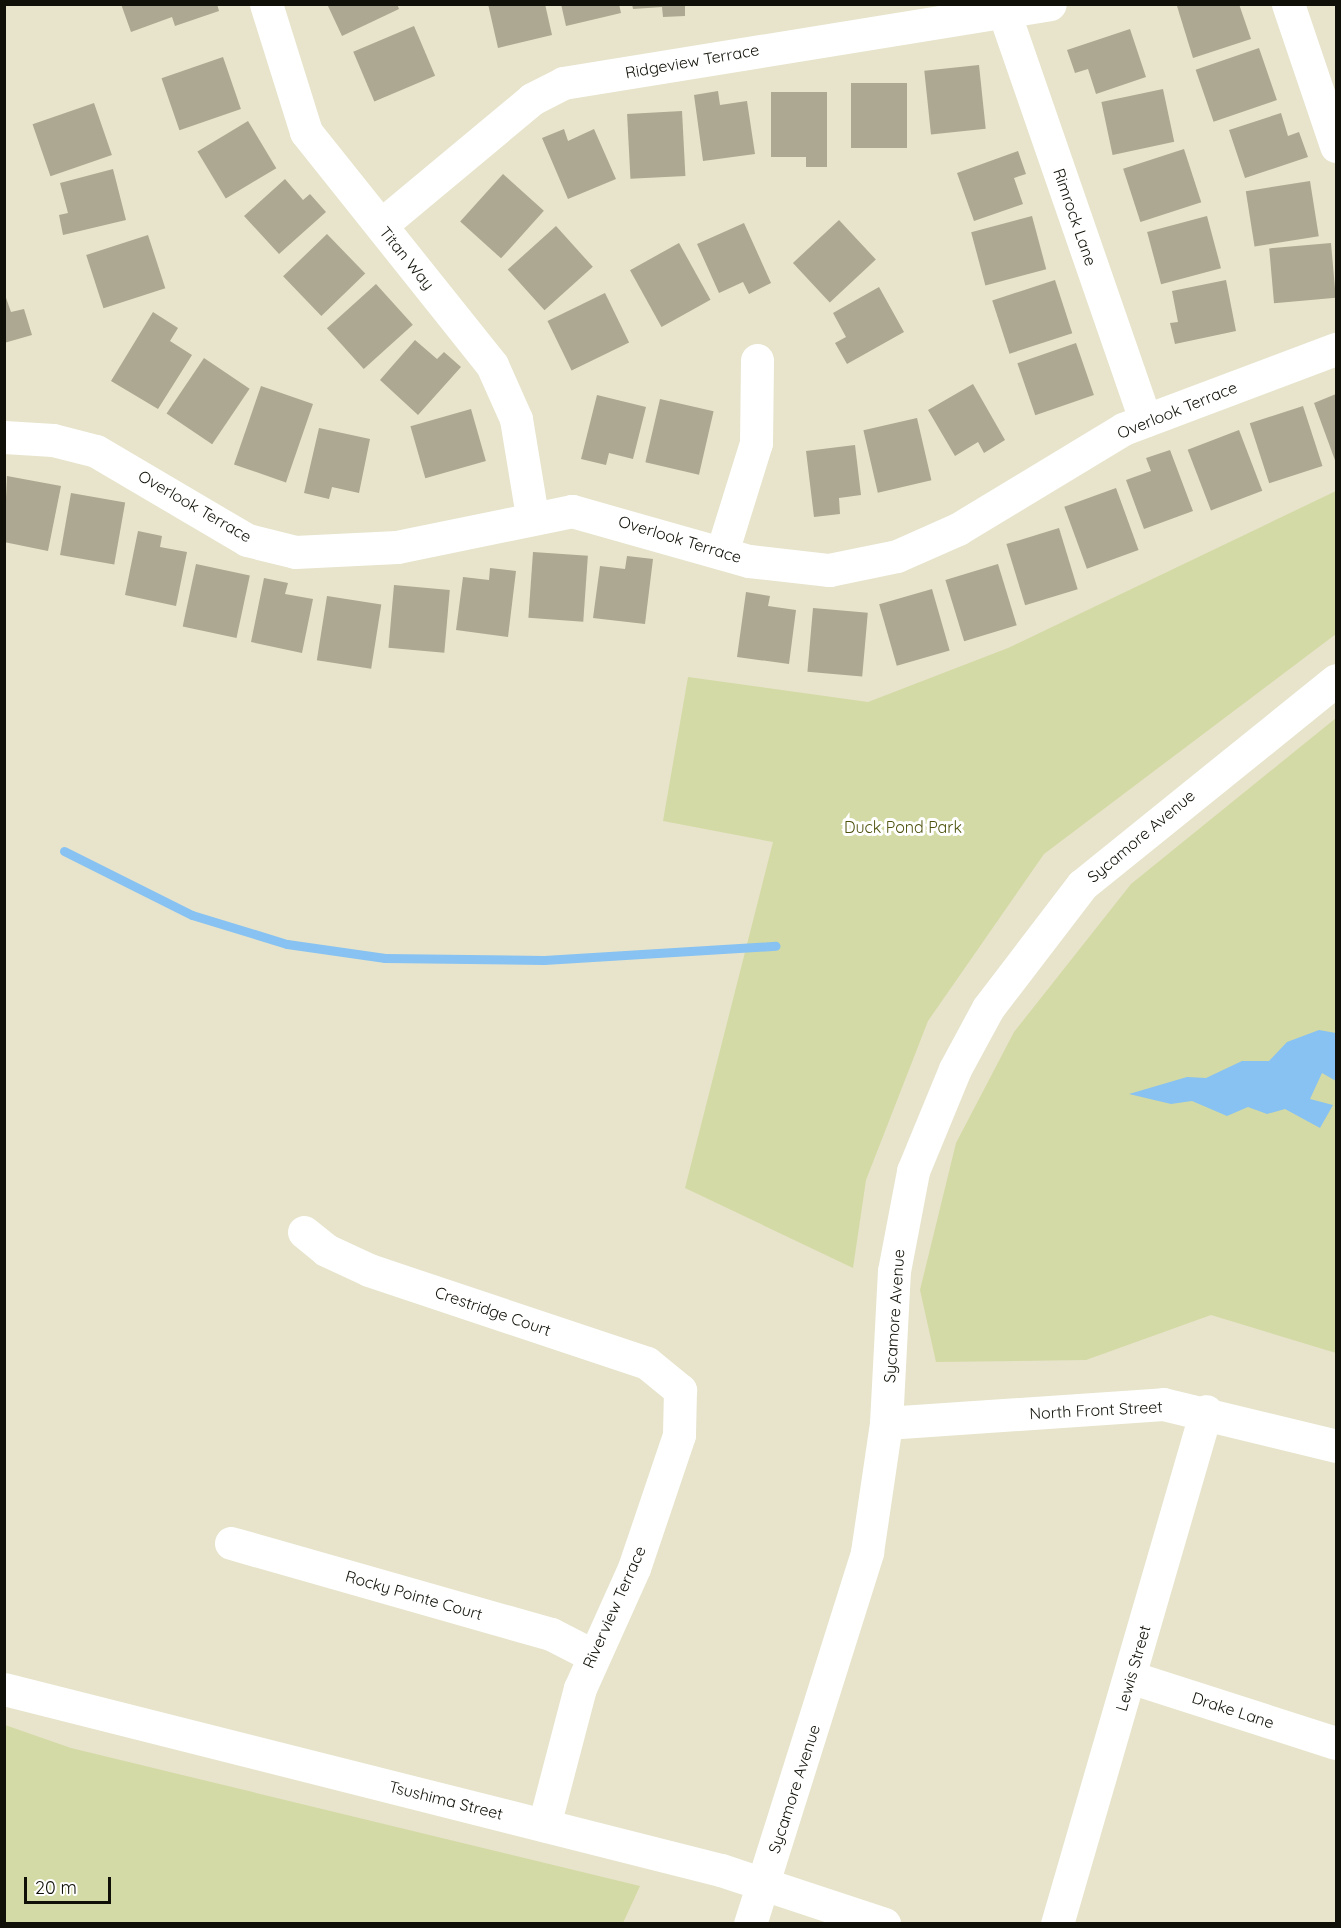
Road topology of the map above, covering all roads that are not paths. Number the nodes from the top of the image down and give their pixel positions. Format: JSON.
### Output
{"nodes":[{"id":1,"x":266,"y":4,"type":"edge"},
{"id":2,"x":1050,"y":4,"type":"edge"},
{"id":3,"x":1288,"y":4,"type":"edge"},
{"id":4,"x":1005,"y":15,"type":"junction"},
{"id":5,"x":1336,"y":146,"type":"edge"},
{"id":6,"x":381,"y":225,"type":"junction"},
{"id":7,"x":1336,"y":349,"type":"edge"},
{"id":8,"x":757,"y":360,"type":"dead end"},
{"id":9,"x":1145,"y":420,"type":"junction"},
{"id":10,"x":4,"y":437,"type":"edge"},
{"id":11,"x":532,"y":516,"type":"junction"},
{"id":12,"x":722,"y":552,"type":"junction"},
{"id":13,"x":1336,"y":680,"type":"edge"},
{"id":14,"x":304,"y":1232,"type":"dead end"},
{"id":15,"x":680,"y":1390,"type":"joint"},
{"id":16,"x":1206,"y":1411,"type":"junction"},
{"id":17,"x":886,"y":1423,"type":"junction"},
{"id":18,"x":1336,"y":1446,"type":"edge"},
{"id":19,"x":231,"y":1543,"type":"dead end"},
{"id":20,"x":592,"y":1654,"type":"junction"},
{"id":21,"x":1130,"y":1677,"type":"junction"},
{"id":22,"x":4,"y":1689,"type":"edge"},
{"id":23,"x":1336,"y":1743,"type":"edge"},
{"id":24,"x":544,"y":1825,"type":"junction"},
{"id":25,"x":763,"y":1882,"type":"junction"},
{"id":26,"x":750,"y":1923,"type":"edge"},
{"id":27,"x":884,"y":1923,"type":"edge"},
{"id":28,"x":1057,"y":1923,"type":"edge"}],
"edges":[{"from":1,"to":6,"type":"street","name":"Titan Way"},
{"from":2,"to":4,"type":"street","name":"Ridgeview Terrace"},
{"from":3,"to":5,"type":"street"},
{"from":4,"to":6,"type":"street","name":"Ridgeview Terrace"},
{"from":4,"to":9,"type":"street","name":"Rimrock Lane"},
{"from":6,"to":11,"type":"street","name":"Titan Way"},
{"from":7,"to":9,"type":"street","name":"Overlook Terrace"},
{"from":8,"to":12,"type":"street"},
{"from":9,"to":12,"type":"street","name":"Overlook Terrace"},
{"from":10,"to":11,"type":"street","name":"Overlook Terrace"},
{"from":11,"to":12,"type":"street","name":"Overlook Terrace"},
{"from":13,"to":17,"type":"street","name":"Sycamore Avenue"},
{"from":14,"to":15,"type":"street","name":"Crestridge Court"},
{"from":15,"to":20,"type":"street","name":"Riverview Terrace"},
{"from":16,"to":17,"type":"street","name":"North Front Street"},
{"from":16,"to":18,"type":"street","name":"North Front Street"},
{"from":16,"to":21,"type":"street","name":"Lewis Street"},
{"from":17,"to":25,"type":"street","name":"Sycamore Avenue"},
{"from":19,"to":20,"type":"street","name":"Rocky Pointe Court"},
{"from":20,"to":24,"type":"street","name":"Riverview Terrace"},
{"from":21,"to":23,"type":"street","name":"Drake Lane"},
{"from":21,"to":28,"type":"street","name":"Lewis Street"},
{"from":22,"to":24,"type":"street","name":"Tsushima Street"},
{"from":24,"to":25,"type":"street","name":"Tsushima Street"},
{"from":25,"to":26,"type":"street","name":"Sycamore Avenue"},
{"from":25,"to":27,"type":"street","name":"Tsushima Street"}]}
